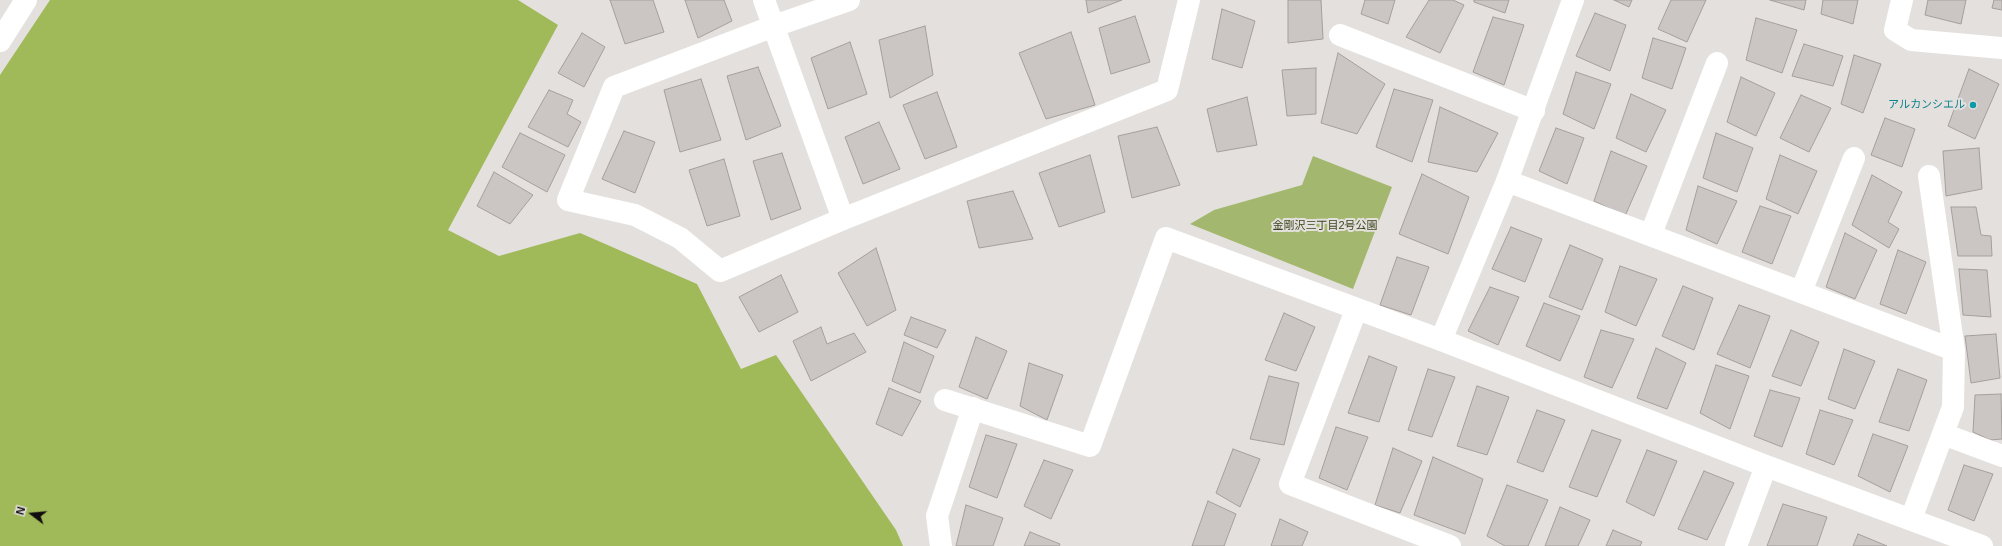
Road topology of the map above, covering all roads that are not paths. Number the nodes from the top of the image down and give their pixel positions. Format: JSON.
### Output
{"nodes":[{"id":1,"x":26,"y":0,"type":"edge"},
{"id":2,"x":764,"y":0,"type":"edge"},
{"id":3,"x":849,"y":0,"type":"edge"},
{"id":4,"x":1189,"y":0,"type":"edge"},
{"id":5,"x":1573,"y":0,"type":"edge"},
{"id":6,"x":1902,"y":0,"type":"edge"},
{"id":7,"x":774,"y":26,"type":"junction"},
{"id":8,"x":1340,"y":35,"type":"dead end"},
{"id":9,"x":0,"y":41,"type":"edge"},
{"id":10,"x":2002,"y":48,"type":"edge"},
{"id":11,"x":1717,"y":64,"type":"dead end"},
{"id":12,"x":1534,"y":111,"type":"junction"},
{"id":13,"x":1854,"y":158,"type":"dead end"},
{"id":14,"x":1929,"y":176,"type":"dead end"},
{"id":15,"x":1507,"y":181,"type":"junction"},
{"id":16,"x":843,"y":219,"type":"junction"},
{"id":17,"x":1651,"y":234,"type":"junction"},
{"id":18,"x":1801,"y":292,"type":"junction"},
{"id":19,"x":1356,"y":310,"type":"junction"},
{"id":20,"x":1441,"y":340,"type":"junction"},
{"id":21,"x":1954,"y":350,"type":"junction"},
{"id":22,"x":945,"y":400,"type":"dead end"},
{"id":23,"x":972,"y":408,"type":"junction"},
{"id":24,"x":1943,"y":434,"type":"junction"},
{"id":25,"x":2002,"y":456,"type":"edge"},
{"id":26,"x":1766,"y":466,"type":"junction"},
{"id":27,"x":1911,"y":519,"type":"junction"},
{"id":28,"x":1936,"y":538,"type":"edge"},
{"id":29,"x":941,"y":546,"type":"edge"},
{"id":30,"x":1450,"y":546,"type":"edge"},
{"id":31,"x":1736,"y":546,"type":"edge"},
{"id":32,"x":1982,"y":546,"type":"edge"}],
"edges":[{"from":1,"to":9,"type":"street"},
{"from":2,"to":7,"type":"street"},
{"from":3,"to":7,"type":"street"},
{"from":4,"to":16,"type":"street"},
{"from":5,"to":12,"type":"street"},
{"from":6,"to":10,"type":"street"},
{"from":7,"to":16,"type":"street"},
{"from":7,"to":16,"type":"street"},
{"from":8,"to":12,"type":"street"},
{"from":11,"to":17,"type":"street"},
{"from":12,"to":15,"type":"street"},
{"from":13,"to":18,"type":"street"},
{"from":14,"to":21,"type":"street"},
{"from":15,"to":17,"type":"street"},
{"from":15,"to":20,"type":"street"},
{"from":17,"to":18,"type":"street"},
{"from":18,"to":21,"type":"street"},
{"from":19,"to":20,"type":"street"},
{"from":19,"to":23,"type":"street"},
{"from":19,"to":30,"type":"street"},
{"from":20,"to":26,"type":"street"},
{"from":21,"to":24,"type":"street"},
{"from":22,"to":23,"type":"street"},
{"from":23,"to":29,"type":"street"},
{"from":24,"to":25,"type":"street"},
{"from":24,"to":27,"type":"street"},
{"from":26,"to":27,"type":"street"},
{"from":26,"to":31,"type":"street"},
{"from":27,"to":28,"type":"street"},
{"from":28,"to":32,"type":"street"}]}
